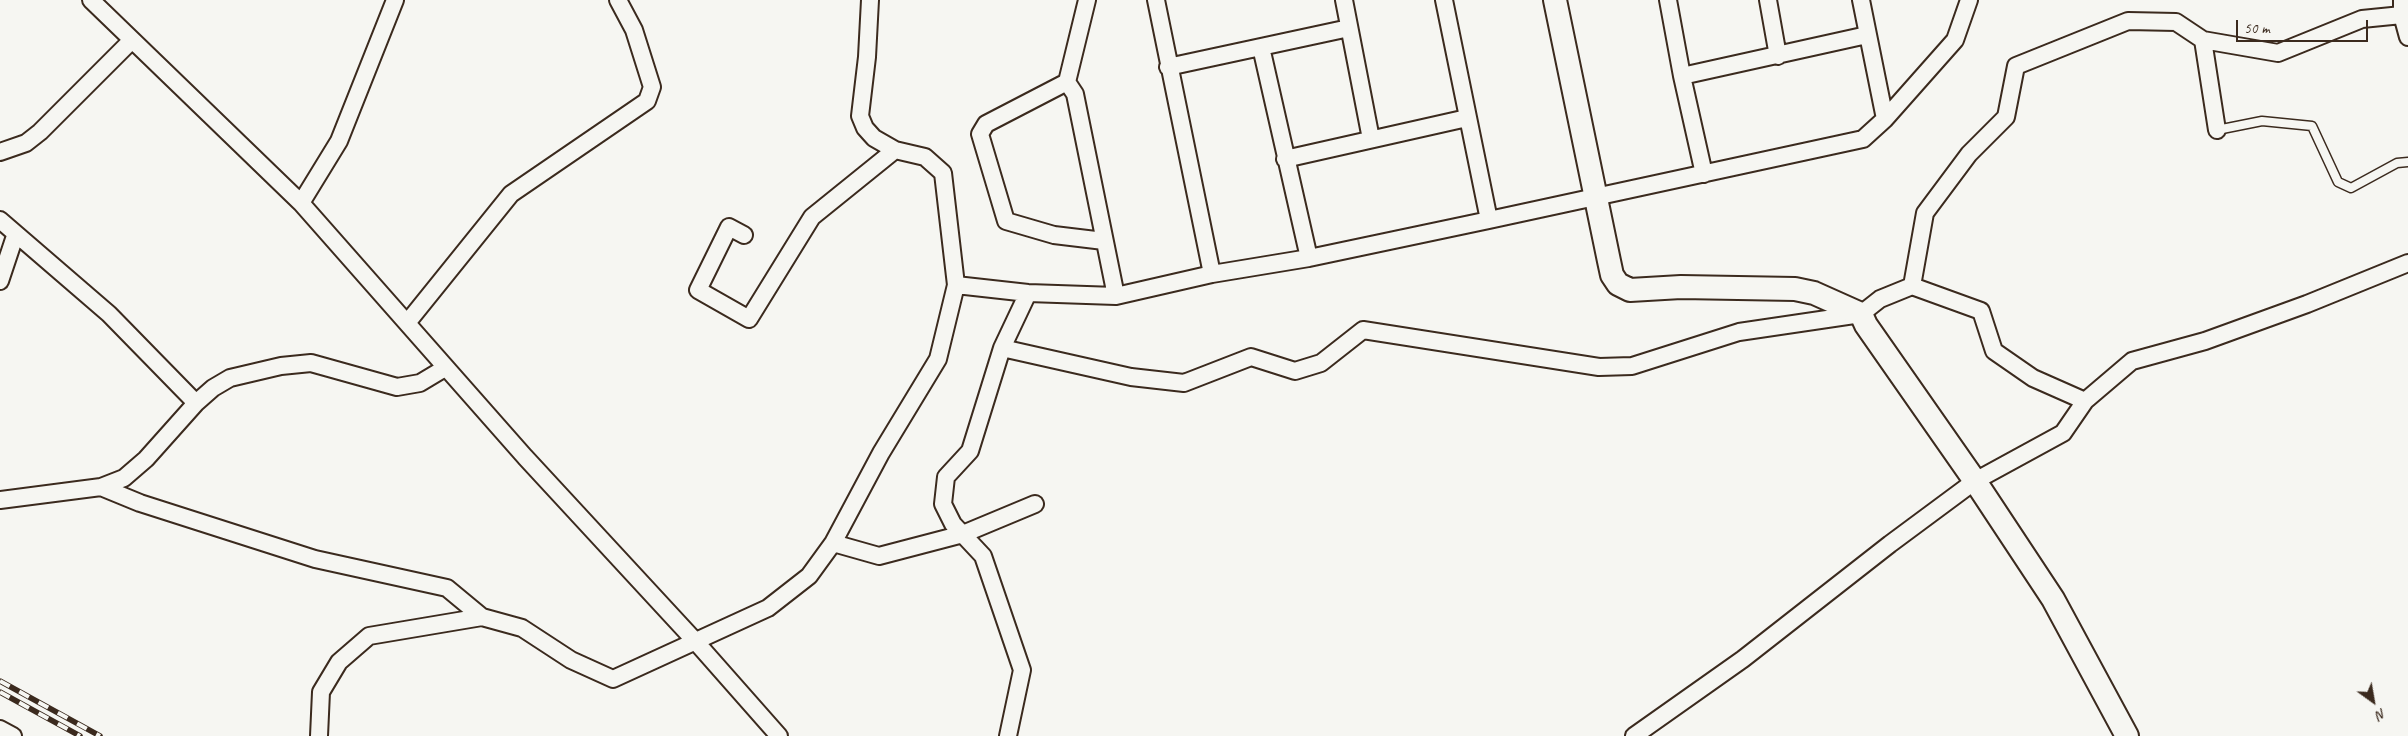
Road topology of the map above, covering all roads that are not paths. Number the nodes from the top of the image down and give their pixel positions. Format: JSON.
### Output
{"nodes":[{"id":1,"x":91,"y":0,"type":"edge"},
{"id":2,"x":395,"y":0,"type":"edge"},
{"id":3,"x":618,"y":0,"type":"edge"},
{"id":4,"x":870,"y":0,"type":"edge"},
{"id":5,"x":1086,"y":0,"type":"edge"},
{"id":6,"x":1156,"y":0,"type":"edge"},
{"id":7,"x":1344,"y":0,"type":"edge"},
{"id":8,"x":1444,"y":0,"type":"edge"},
{"id":9,"x":1555,"y":0,"type":"edge"},
{"id":10,"x":1668,"y":0,"type":"edge"},
{"id":11,"x":1768,"y":0,"type":"edge"},
{"id":12,"x":1860,"y":0,"type":"edge"},
{"id":13,"x":1969,"y":0,"type":"edge"},
{"id":14,"x":2402,"y":8,"type":"edge"},
{"id":15,"x":1349,"y":28,"type":"junction"},
{"id":16,"x":1867,"y":35,"type":"junction"},
{"id":17,"x":2408,"y":37,"type":"edge"},
{"id":18,"x":132,"y":40,"type":"junction"},
{"id":19,"x":2203,"y":40,"type":"junction"},
{"id":20,"x":1261,"y":47,"type":"junction"},
{"id":21,"x":1778,"y":56,"type":"junction"},
{"id":22,"x":1168,"y":67,"type":"junction"},
{"id":23,"x":1682,"y":76,"type":"junction"},
{"id":24,"x":1067,"y":82,"type":"junction"},
{"id":25,"x":1467,"y":118,"type":"junction"},
{"id":26,"x":1885,"y":119,"type":"junction"},
{"id":27,"x":2216,"y":130,"type":"joint"},
{"id":28,"x":1371,"y":139,"type":"junction"},
{"id":29,"x":895,"y":150,"type":"junction"},
{"id":30,"x":0,"y":152,"type":"edge"},
{"id":31,"x":1285,"y":158,"type":"junction"},
{"id":32,"x":2408,"y":162,"type":"edge"},
{"id":33,"x":1704,"y":174,"type":"junction"},
{"id":34,"x":1596,"y":197,"type":"junction"},
{"id":35,"x":301,"y":203,"type":"junction"},
{"id":36,"x":0,"y":220,"type":"edge"},
{"id":37,"x":1489,"y":220,"type":"junction"},
{"id":38,"x":744,"y":234,"type":"dead end"},
{"id":39,"x":16,"y":236,"type":"junction"},
{"id":40,"x":1104,"y":241,"type":"junction"},
{"id":41,"x":1309,"y":258,"type":"junction"},
{"id":42,"x":2408,"y":263,"type":"edge"},
{"id":43,"x":1212,"y":274,"type":"junction"},
{"id":44,"x":0,"y":281,"type":"edge"},
{"id":45,"x":956,"y":285,"type":"junction"},
{"id":46,"x":1912,"y":286,"type":"junction"},
{"id":47,"x":1028,"y":292,"type":"junction"},
{"id":48,"x":1116,"y":296,"type":"junction"},
{"id":49,"x":1862,"y":314,"type":"junction"},
{"id":50,"x":407,"y":322,"type":"junction"},
{"id":51,"x":1002,"y":348,"type":"junction"},
{"id":52,"x":446,"y":368,"type":"junction"},
{"id":53,"x":2085,"y":400,"type":"junction"},
{"id":54,"x":196,"y":403,"type":"junction"},
{"id":55,"x":1975,"y":481,"type":"junction"},
{"id":56,"x":101,"y":486,"type":"junction"},
{"id":57,"x":0,"y":500,"type":"edge"},
{"id":58,"x":1035,"y":504,"type":"dead end"},
{"id":59,"x":963,"y":534,"type":"junction"},
{"id":60,"x":833,"y":543,"type":"junction"},
{"id":61,"x":482,"y":616,"type":"junction"},
{"id":62,"x":696,"y":642,"type":"junction"},
{"id":63,"x":0,"y":728,"type":"edge"},
{"id":64,"x":13,"y":736,"type":"edge"},
{"id":65,"x":319,"y":736,"type":"edge"},
{"id":66,"x":779,"y":736,"type":"edge"},
{"id":67,"x":1008,"y":736,"type":"edge"},
{"id":68,"x":1634,"y":736,"type":"edge"},
{"id":69,"x":2127,"y":736,"type":"edge"}],
"edges":[{"from":1,"to":18,"type":"street"},
{"from":2,"to":35,"type":"street"},
{"from":3,"to":50,"type":"street"},
{"from":4,"to":29,"type":"street"},
{"from":5,"to":24,"type":"street"},
{"from":6,"to":22,"type":"street"},
{"from":7,"to":15,"type":"street"},
{"from":8,"to":25,"type":"street"},
{"from":9,"to":34,"type":"street"},
{"from":10,"to":23,"type":"street"},
{"from":11,"to":21,"type":"street"},
{"from":12,"to":16,"type":"street"},
{"from":13,"to":26,"type":"street"},
{"from":14,"to":17,"type":"street"},
{"from":14,"to":19,"type":"street"},
{"from":15,"to":20,"type":"street"},
{"from":15,"to":28,"type":"street"},
{"from":16,"to":21,"type":"street"},
{"from":16,"to":26,"type":"street"},
{"from":18,"to":30,"type":"street"},
{"from":18,"to":35,"type":"street"},
{"from":19,"to":27,"type":"street"},
{"from":19,"to":46,"type":"street"},
{"from":20,"to":22,"type":"street"},
{"from":20,"to":31,"type":"street"},
{"from":21,"to":23,"type":"street"},
{"from":22,"to":43,"type":"street"},
{"from":23,"to":33,"type":"street"},
{"from":24,"to":40,"type":"street"},
{"from":24,"to":40,"type":"street"},
{"from":25,"to":28,"type":"street"},
{"from":25,"to":37,"type":"street"},
{"from":26,"to":33,"type":"street"},
{"from":27,"to":32,"type":"lane"},
{"from":28,"to":31,"type":"street"},
{"from":29,"to":38,"type":"street"},
{"from":29,"to":45,"type":"street"},
{"from":31,"to":41,"type":"street"},
{"from":33,"to":34,"type":"street"},
{"from":34,"to":37,"type":"street"},
{"from":34,"to":49,"type":"street"},
{"from":35,"to":50,"type":"street"},
{"from":36,"to":39,"type":"street"},
{"from":37,"to":41,"type":"street"},
{"from":39,"to":44,"type":"street"},
{"from":39,"to":54,"type":"street"},
{"from":40,"to":48,"type":"street"},
{"from":41,"to":43,"type":"street"},
{"from":42,"to":53,"type":"street"},
{"from":43,"to":48,"type":"street"},
{"from":45,"to":47,"type":"street"},
{"from":45,"to":60,"type":"street"},
{"from":46,"to":49,"type":"street"},
{"from":46,"to":53,"type":"street"},
{"from":47,"to":48,"type":"street"},
{"from":47,"to":51,"type":"street"},
{"from":49,"to":51,"type":"street"},
{"from":49,"to":55,"type":"street"},
{"from":50,"to":52,"type":"street"},
{"from":51,"to":59,"type":"street"},
{"from":52,"to":54,"type":"street"},
{"from":52,"to":62,"type":"street"},
{"from":53,"to":55,"type":"street"},
{"from":54,"to":56,"type":"street"},
{"from":55,"to":68,"type":"street"},
{"from":55,"to":69,"type":"street"},
{"from":56,"to":57,"type":"street"},
{"from":56,"to":61,"type":"street"},
{"from":58,"to":59,"type":"street"},
{"from":59,"to":60,"type":"street"},
{"from":59,"to":67,"type":"street"},
{"from":60,"to":62,"type":"street"},
{"from":61,"to":62,"type":"street"},
{"from":61,"to":65,"type":"street"},
{"from":62,"to":66,"type":"street"},
{"from":63,"to":64,"type":"street"}]}
